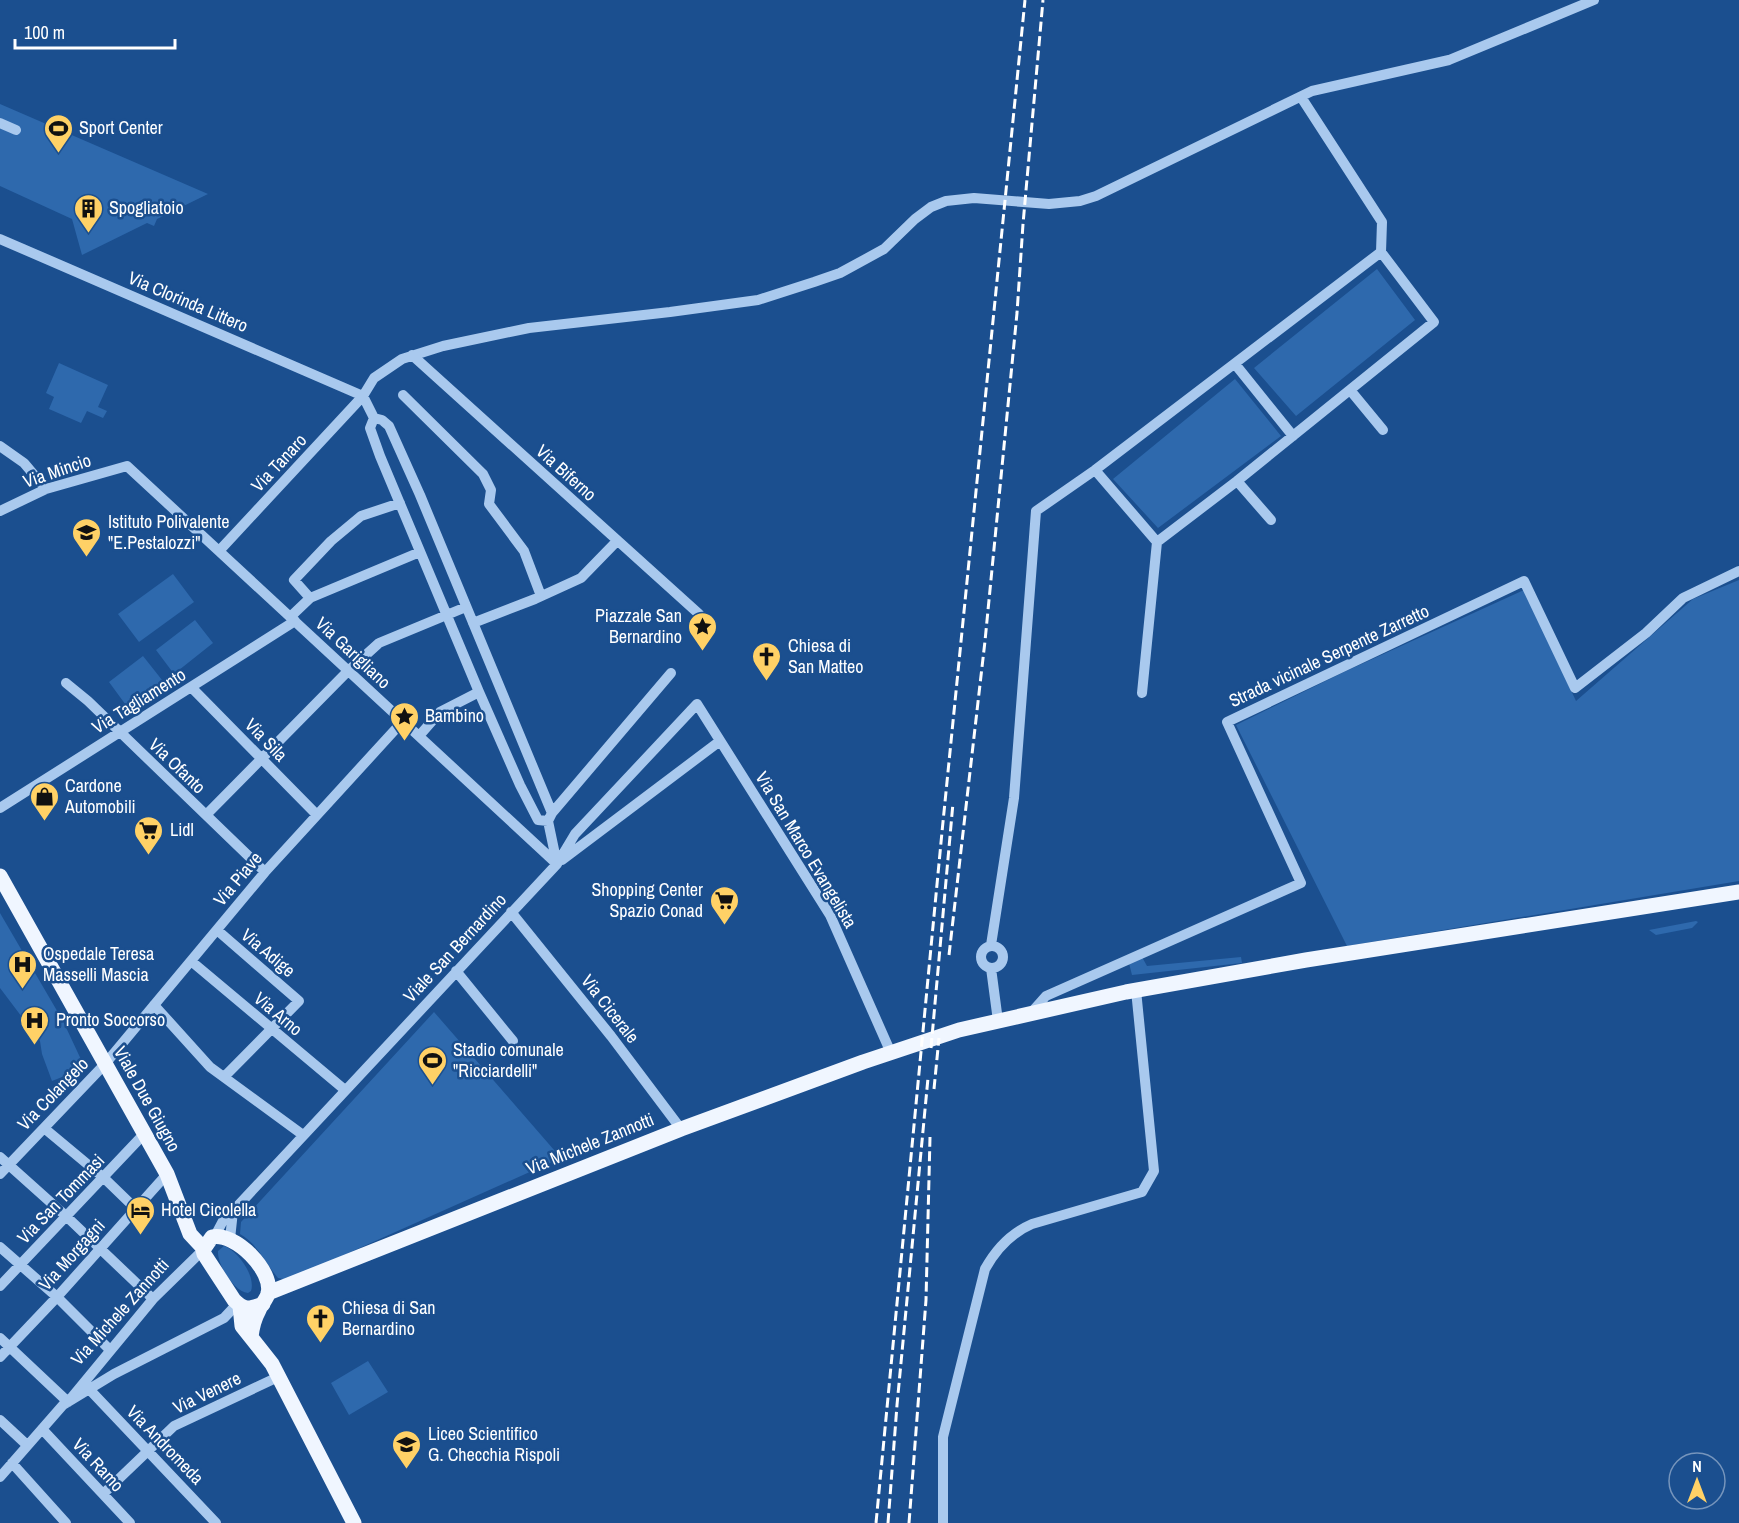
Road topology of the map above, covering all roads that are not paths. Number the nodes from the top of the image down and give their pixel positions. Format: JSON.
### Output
{"nodes":[{"id":1,"x":1594,"y":0,"type":"edge"},
{"id":2,"x":1301,"y":97,"type":"junction"},
{"id":3,"x":0,"y":123,"type":"edge"},
{"id":4,"x":16,"y":130,"type":"dead end"},
{"id":5,"x":0,"y":239,"type":"edge"},
{"id":6,"x":1381,"y":252,"type":"junction"},
{"id":7,"x":412,"y":356,"type":"junction"},
{"id":8,"x":1235,"y":364,"type":"junction"},
{"id":9,"x":1350,"y":390,"type":"junction"},
{"id":10,"x":403,"y":395,"type":"dead end"},
{"id":11,"x":363,"y":396,"type":"junction"},
{"id":12,"x":374,"y":418,"type":"junction"},
{"id":13,"x":1383,"y":430,"type":"dead end"},
{"id":14,"x":1293,"y":436,"type":"junction"},
{"id":15,"x":0,"y":446,"type":"edge"},
{"id":16,"x":127,"y":466,"type":"joint"},
{"id":17,"x":1095,"y":470,"type":"junction"},
{"id":18,"x":1237,"y":481,"type":"junction"},
{"id":19,"x":46,"y":489,"type":"junction"},
{"id":20,"x":400,"y":503,"type":"junction"},
{"id":21,"x":0,"y":511,"type":"edge"},
{"id":22,"x":1271,"y":520,"type":"dead end"},
{"id":23,"x":616,"y":542,"type":"junction"},
{"id":24,"x":1156,"y":542,"type":"junction"},
{"id":25,"x":219,"y":551,"type":"junction"},
{"id":26,"x":420,"y":552,"type":"junction"},
{"id":27,"x":1739,"y":571,"type":"edge"},
{"id":28,"x":541,"y":596,"type":"junction"},
{"id":29,"x":310,"y":598,"type":"junction"},
{"id":30,"x":466,"y":608,"type":"junction"},
{"id":31,"x":699,"y":614,"type":"dead end"},
{"id":32,"x":447,"y":615,"type":"junction"},
{"id":33,"x":292,"y":619,"type":"junction"},
{"id":34,"x":473,"y":623,"type":"junction"},
{"id":35,"x":349,"y":670,"type":"junction"},
{"id":36,"x":671,"y":673,"type":"dead end"},
{"id":37,"x":66,"y":683,"type":"dead end"},
{"id":38,"x":192,"y":687,"type":"junction"},
{"id":39,"x":479,"y":692,"type":"junction"},
{"id":40,"x":1142,"y":693,"type":"dead end"},
{"id":41,"x":697,"y":704,"type":"joint"},
{"id":42,"x":403,"y":721,"type":"junction"},
{"id":43,"x":119,"y":733,"type":"junction"},
{"id":44,"x":419,"y":736,"type":"junction"},
{"id":45,"x":720,"y":741,"type":"junction"},
{"id":46,"x":261,"y":759,"type":"junction"},
{"id":47,"x":0,"y":808,"type":"edge"},
{"id":48,"x":206,"y":816,"type":"junction"},
{"id":49,"x":317,"y":816,"type":"junction"},
{"id":50,"x":550,"y":817,"type":"junction"},
{"id":51,"x":557,"y":864,"type":"junction"},
{"id":52,"x":265,"y":872,"type":"junction"},
{"id":53,"x":0,"y":876,"type":"edge"},
{"id":54,"x":1739,"y":892,"type":"edge"},
{"id":55,"x":511,"y":912,"type":"junction"},
{"id":56,"x":216,"y":930,"type":"junction"},
{"id":57,"x":991,"y":945,"type":"junction"},
{"id":58,"x":191,"y":961,"type":"junction"},
{"id":59,"x":991,"y":968,"type":"junction"},
{"id":60,"x":456,"y":971,"type":"junction"},
{"id":61,"x":1136,"y":990,"type":"junction"},
{"id":62,"x":154,"y":1005,"type":"junction"},
{"id":63,"x":1030,"y":1014,"type":"junction"},
{"id":64,"x":998,"y":1021,"type":"junction"},
{"id":65,"x":271,"y":1030,"type":"junction"},
{"id":66,"x":513,"y":1041,"type":"dead end"},
{"id":67,"x":898,"y":1050,"type":"junction"},
{"id":68,"x":105,"y":1064,"type":"junction"},
{"id":69,"x":224,"y":1077,"type":"junction"},
{"id":70,"x":345,"y":1090,"type":"junction"},
{"id":71,"x":44,"y":1128,"type":"junction"},
{"id":72,"x":681,"y":1129,"type":"junction"},
{"id":73,"x":144,"y":1134,"type":"junction"},
{"id":74,"x":303,"y":1135,"type":"junction"},
{"id":75,"x":4,"y":1161,"type":"edge"},
{"id":76,"x":0,"y":1174,"type":"edge"},
{"id":77,"x":167,"y":1174,"type":"junction"},
{"id":78,"x":104,"y":1178,"type":"junction"},
{"id":79,"x":136,"y":1209,"type":"junction"},
{"id":80,"x":67,"y":1217,"type":"junction"},
{"id":81,"x":213,"y":1242,"type":"junction"},
{"id":82,"x":0,"y":1248,"type":"edge"},
{"id":83,"x":101,"y":1249,"type":"junction"},
{"id":84,"x":20,"y":1265,"type":"junction"},
{"id":85,"x":264,"y":1274,"type":"junction"},
{"id":86,"x":292,"y":1283,"type":"junction"},
{"id":87,"x":0,"y":1286,"type":"edge"},
{"id":88,"x":57,"y":1297,"type":"junction"},
{"id":89,"x":265,"y":1298,"type":"junction"},
{"id":90,"x":153,"y":1299,"type":"junction"},
{"id":91,"x":239,"y":1305,"type":"junction"},
{"id":92,"x":251,"y":1337,"type":"junction"},
{"id":93,"x":0,"y":1338,"type":"edge"},
{"id":94,"x":9,"y":1347,"type":"junction"},
{"id":95,"x":110,"y":1350,"type":"junction"},
{"id":96,"x":0,"y":1357,"type":"edge"},
{"id":97,"x":278,"y":1377,"type":"junction"},
{"id":98,"x":89,"y":1389,"type":"junction"},
{"id":99,"x":68,"y":1402,"type":"junction"},
{"id":100,"x":0,"y":1420,"type":"edge"},
{"id":101,"x":42,"y":1429,"type":"junction"},
{"id":102,"x":27,"y":1446,"type":"junction"},
{"id":103,"x":147,"y":1450,"type":"junction"},
{"id":104,"x":12,"y":1463,"type":"junction"},
{"id":105,"x":0,"y":1477,"type":"edge"},
{"id":106,"x":103,"y":1494,"type":"junction"},
{"id":107,"x":66,"y":1523,"type":"edge"},
{"id":108,"x":130,"y":1523,"type":"edge"},
{"id":109,"x":216,"y":1523,"type":"edge"},
{"id":110,"x":354,"y":1523,"type":"edge"},
{"id":111,"x":943,"y":1523,"type":"edge"}],
"edges":[{"from":1,"to":2,"type":"street","name":"Via Tanaro"},
{"from":2,"to":6,"type":"street"},
{"from":2,"to":7,"type":"street","name":"Via Tanaro"},
{"from":3,"to":4,"type":"street"},
{"from":5,"to":11,"type":"street","name":"Via Clorinda Littero"},
{"from":6,"to":8,"type":"street"},
{"from":6,"to":9,"type":"street"},
{"from":7,"to":11,"type":"street","name":"Via Tanaro"},
{"from":7,"to":23,"type":"street","name":"Via Biferno"},
{"from":8,"to":14,"type":"street"},
{"from":8,"to":17,"type":"street"},
{"from":9,"to":13,"type":"street"},
{"from":9,"to":14,"type":"street"},
{"from":10,"to":28,"type":"street"},
{"from":11,"to":12,"type":"street"},
{"from":11,"to":25,"type":"street","name":"Via Tanaro"},
{"from":12,"to":20,"type":"street"},
{"from":12,"to":30,"type":"street"},
{"from":14,"to":18,"type":"street"},
{"from":15,"to":19,"type":"street"},
{"from":16,"to":19,"type":"street","name":"Via Mincio"},
{"from":16,"to":25,"type":"street","name":"Via Garigliano"},
{"from":17,"to":24,"type":"street"},
{"from":17,"to":57,"type":"street"},
{"from":18,"to":22,"type":"street"},
{"from":18,"to":24,"type":"street"},
{"from":19,"to":21,"type":"street","name":"Via Mincio"},
{"from":20,"to":26,"type":"street"},
{"from":20,"to":29,"type":"street"},
{"from":23,"to":28,"type":"street"},
{"from":23,"to":31,"type":"street","name":"Via Biferno"},
{"from":24,"to":40,"type":"street"},
{"from":25,"to":33,"type":"street","name":"Via Garigliano"},
{"from":26,"to":29,"type":"street"},
{"from":26,"to":32,"type":"street"},
{"from":27,"to":63,"type":"street","name":"Strada vicinale Serpente Zarretto"},
{"from":28,"to":34,"type":"street"},
{"from":29,"to":33,"type":"street","name":"Via Tagliamento"},
{"from":30,"to":32,"type":"street"},
{"from":30,"to":34,"type":"street"},
{"from":32,"to":35,"type":"street"},
{"from":32,"to":39,"type":"street"},
{"from":33,"to":35,"type":"street","name":"Via Garigliano"},
{"from":33,"to":38,"type":"street","name":"Via Tagliamento"},
{"from":34,"to":50,"type":"street"},
{"from":35,"to":42,"type":"street","name":"Via Garigliano"},
{"from":35,"to":46,"type":"street"},
{"from":36,"to":50,"type":"street"},
{"from":37,"to":43,"type":"street","name":"Via Ofanto"},
{"from":38,"to":43,"type":"street","name":"Via Tagliamento"},
{"from":38,"to":46,"type":"street","name":"Via Sila"},
{"from":39,"to":44,"type":"street"},
{"from":39,"to":50,"type":"street"},
{"from":41,"to":45,"type":"street","name":"Via San Marco Evangelista"},
{"from":41,"to":51,"type":"street","name":"Viale San Bernardino"},
{"from":42,"to":44,"type":"street","name":"Via Garigliano"},
{"from":42,"to":49,"type":"street","name":"Via Piave"},
{"from":43,"to":47,"type":"street","name":"Via Tagliamento"},
{"from":43,"to":48,"type":"street","name":"Via Ofanto"},
{"from":44,"to":51,"type":"street","name":"Via Garigliano"},
{"from":45,"to":51,"type":"street"},
{"from":45,"to":67,"type":"street","name":"Via San Marco Evangelista"},
{"from":46,"to":48,"type":"street"},
{"from":46,"to":49,"type":"street","name":"Via Sila"},
{"from":48,"to":52,"type":"street","name":"Via Ofanto"},
{"from":49,"to":52,"type":"street","name":"Via Piave"},
{"from":50,"to":51,"type":"street"},
{"from":51,"to":55,"type":"street","name":"Viale San Bernardino"},
{"from":52,"to":56,"type":"street","name":"Via Piave"},
{"from":53,"to":68,"type":"main road","name":"Viale Due Giugno"},
{"from":54,"to":61,"type":"main road","name":"Via Michele Zannotti"},
{"from":55,"to":60,"type":"street","name":"Viale San Bernardino"},
{"from":55,"to":72,"type":"street","name":"Via Cicerale"},
{"from":56,"to":58,"type":"street","name":"Via Piave"},
{"from":56,"to":65,"type":"street","name":"Via Adige"},
{"from":57,"to":59,"type":"street"},
{"from":57,"to":59,"type":"street"},
{"from":58,"to":62,"type":"street","name":"Via Piave"},
{"from":58,"to":65,"type":"street","name":"Via Arno"},
{"from":59,"to":64,"type":"street"},
{"from":60,"to":66,"type":"street"},
{"from":60,"to":70,"type":"street","name":"Viale San Bernardino"},
{"from":61,"to":63,"type":"main road","name":"Via Michele Zannotti"},
{"from":61,"to":111,"type":"street"},
{"from":62,"to":68,"type":"street","name":"Via Piave"},
{"from":62,"to":69,"type":"street"},
{"from":63,"to":64,"type":"main road","name":"Via Michele Zannotti"},
{"from":64,"to":67,"type":"main road","name":"Via Michele Zannotti"},
{"from":65,"to":69,"type":"street","name":"Via Adige"},
{"from":65,"to":70,"type":"street","name":"Via Arno"},
{"from":67,"to":72,"type":"main road","name":"Via Michele Zannotti"},
{"from":68,"to":71,"type":"street","name":"Via Colangelo"},
{"from":68,"to":73,"type":"main road","name":"Viale Due Giugno"},
{"from":69,"to":74,"type":"street"},
{"from":70,"to":74,"type":"street","name":"Viale San Bernardino"},
{"from":71,"to":75,"type":"street","name":"Via Colangelo"},
{"from":71,"to":78,"type":"street"},
{"from":72,"to":86,"type":"main road","name":"Via Michele Zannotti"},
{"from":73,"to":77,"type":"main road","name":"Viale Due Giugno"},
{"from":73,"to":78,"type":"street","name":"Via San Tommasi"},
{"from":74,"to":81,"type":"street","name":"Viale San Bernardino"},
{"from":75,"to":76,"type":"street","name":"Via Colangelo"},
{"from":75,"to":80,"type":"street"},
{"from":77,"to":79,"type":"street","name":"Via Morgagni"},
{"from":77,"to":81,"type":"main road","name":"Viale Due Giugno"},
{"from":78,"to":79,"type":"street"},
{"from":78,"to":80,"type":"street","name":"Via San Tommasi"},
{"from":79,"to":83,"type":"street","name":"Via Morgagni"},
{"from":80,"to":83,"type":"street"},
{"from":80,"to":84,"type":"street","name":"Via San Tommasi"},
{"from":81,"to":85,"type":"main road"},
{"from":81,"to":90,"type":"street","name":"Via Michele Zannotti"},
{"from":81,"to":91,"type":"main road"},
{"from":82,"to":84,"type":"street"},
{"from":83,"to":88,"type":"street","name":"Via Morgagni"},
{"from":83,"to":90,"type":"street"},
{"from":84,"to":87,"type":"street","name":"Via San Tommasi"},
{"from":84,"to":88,"type":"street"},
{"from":85,"to":86,"type":"main road"},
{"from":85,"to":89,"type":"main road"},
{"from":86,"to":89,"type":"main road","name":"Via Michele Zannotti"},
{"from":88,"to":94,"type":"street","name":"Via Morgagni"},
{"from":88,"to":95,"type":"street"},
{"from":89,"to":91,"type":"main road","name":"Via Michele Zannotti"},
{"from":89,"to":92,"type":"main road"},
{"from":90,"to":95,"type":"street","name":"Via Michele Zannotti"},
{"from":91,"to":92,"type":"main road"},
{"from":91,"to":98,"type":"street","name":"Via Michele Zannotti"},
{"from":92,"to":97,"type":"main road"},
{"from":93,"to":94,"type":"street"},
{"from":94,"to":96,"type":"street","name":"Via Morgagni"},
{"from":94,"to":99,"type":"street"},
{"from":95,"to":99,"type":"street","name":"Via Michele Zannotti"},
{"from":97,"to":103,"type":"street","name":"Via Venere"},
{"from":97,"to":110,"type":"main road"},
{"from":98,"to":99,"type":"street","name":"Via Michele Zannotti"},
{"from":98,"to":103,"type":"street","name":"Via Andromeda"},
{"from":99,"to":101,"type":"street","name":"Via Michele Zannotti"},
{"from":100,"to":102,"type":"street"},
{"from":101,"to":102,"type":"street","name":"Via Michele Zannotti"},
{"from":101,"to":106,"type":"street","name":"Via Ramo"},
{"from":102,"to":104,"type":"street","name":"Via Michele Zannotti"},
{"from":103,"to":106,"type":"street","name":"Via Venere"},
{"from":103,"to":109,"type":"street","name":"Via Andromeda"},
{"from":104,"to":105,"type":"street","name":"Via Michele Zannotti"},
{"from":104,"to":107,"type":"street"},
{"from":106,"to":108,"type":"street","name":"Via Ramo"}]}
